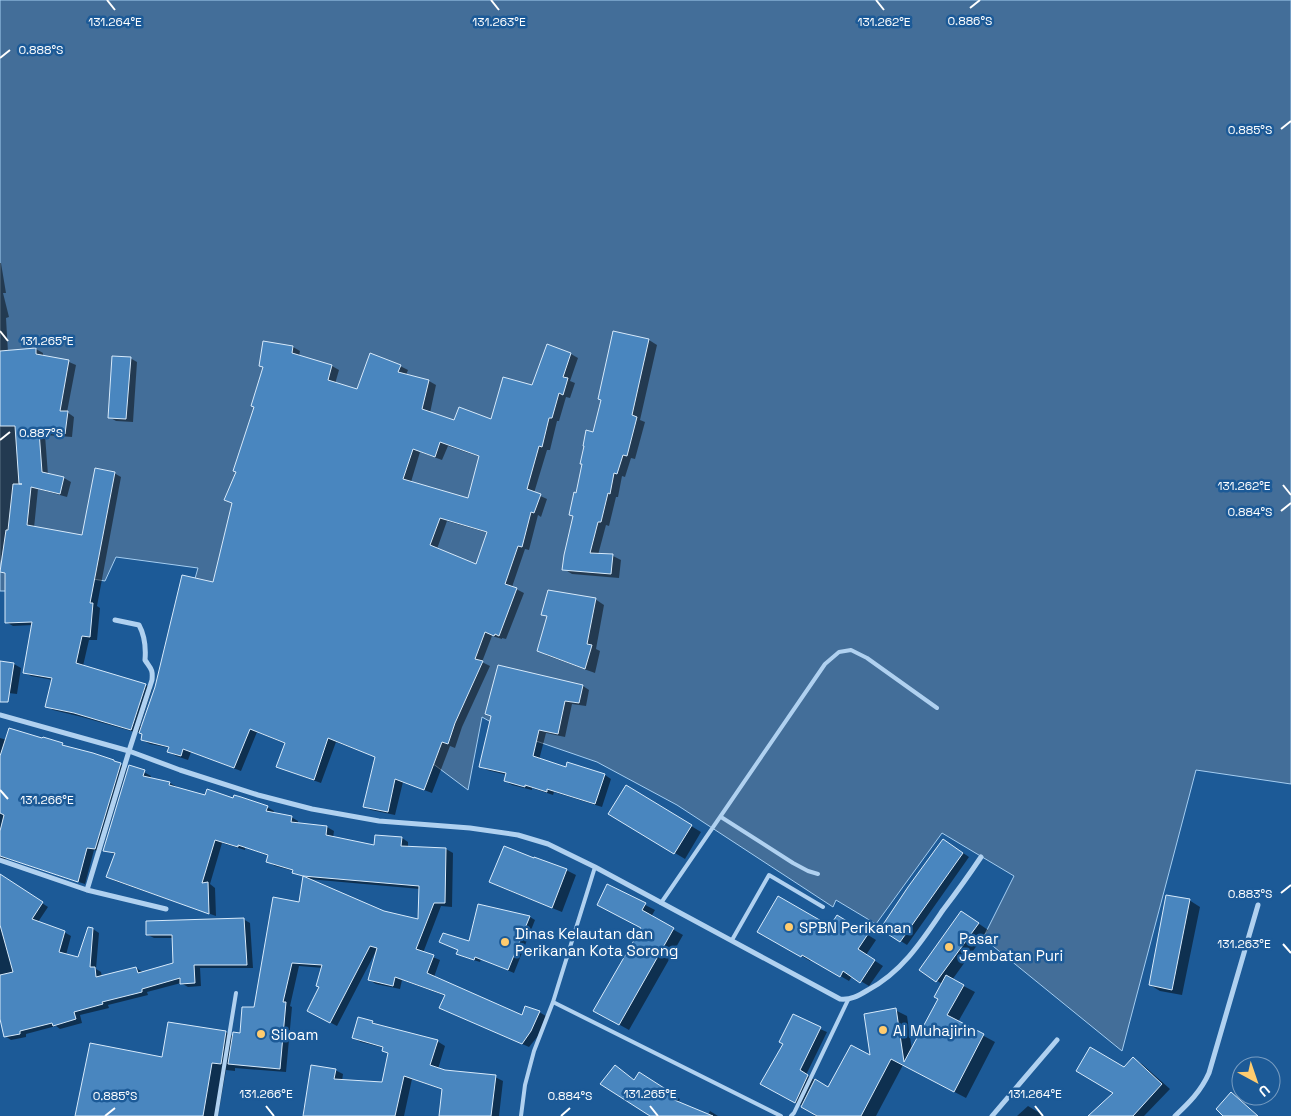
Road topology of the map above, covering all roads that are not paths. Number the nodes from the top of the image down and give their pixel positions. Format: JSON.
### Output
{"nodes":[{"id":1,"x":115,"y":620,"type":"dead end"},
{"id":2,"x":936,"y":708,"type":"dead end"},
{"id":3,"x":0,"y":716,"type":"edge"},
{"id":4,"x":129,"y":751,"type":"junction"},
{"id":5,"x":721,"y":816,"type":"junction"},
{"id":6,"x":981,"y":857,"type":"dead end"},
{"id":7,"x":0,"y":860,"type":"edge"},
{"id":8,"x":595,"y":867,"type":"junction"},
{"id":9,"x":818,"y":874,"type":"dead end"},
{"id":10,"x":87,"y":890,"type":"junction"},
{"id":11,"x":661,"y":902,"type":"junction"},
{"id":12,"x":1258,"y":905,"type":"dead end"},
{"id":13,"x":823,"y":907,"type":"dead end"},
{"id":14,"x":166,"y":909,"type":"dead end"},
{"id":15,"x":732,"y":940,"type":"junction"},
{"id":16,"x":236,"y":993,"type":"dead end"},
{"id":17,"x":848,"y":1000,"type":"junction"},
{"id":18,"x":553,"y":1002,"type":"junction"},
{"id":19,"x":1057,"y":1040,"type":"dead end"},
{"id":20,"x":216,"y":1116,"type":"edge"},
{"id":21,"x":521,"y":1116,"type":"edge"},
{"id":22,"x":781,"y":1116,"type":"edge"},
{"id":23,"x":791,"y":1116,"type":"edge"},
{"id":24,"x":992,"y":1116,"type":"edge"},
{"id":25,"x":1175,"y":1116,"type":"edge"}],
"edges":[{"from":1,"to":4,"type":"street"},
{"from":2,"to":5,"type":"lane"},
{"from":3,"to":4,"type":"street"},
{"from":4,"to":8,"type":"street"},
{"from":4,"to":10,"type":"street"},
{"from":5,"to":9,"type":"lane"},
{"from":5,"to":11,"type":"lane"},
{"from":6,"to":17,"type":"street"},
{"from":7,"to":10,"type":"street"},
{"from":8,"to":11,"type":"street"},
{"from":8,"to":18,"type":"lane"},
{"from":10,"to":14,"type":"street"},
{"from":11,"to":15,"type":"street"},
{"from":12,"to":25,"type":"street"},
{"from":13,"to":15,"type":"lane"},
{"from":15,"to":17,"type":"street"},
{"from":16,"to":20,"type":"lane"},
{"from":17,"to":23,"type":"lane"},
{"from":18,"to":21,"type":"lane"},
{"from":18,"to":22,"type":"lane"},
{"from":19,"to":24,"type":"street"}]}
